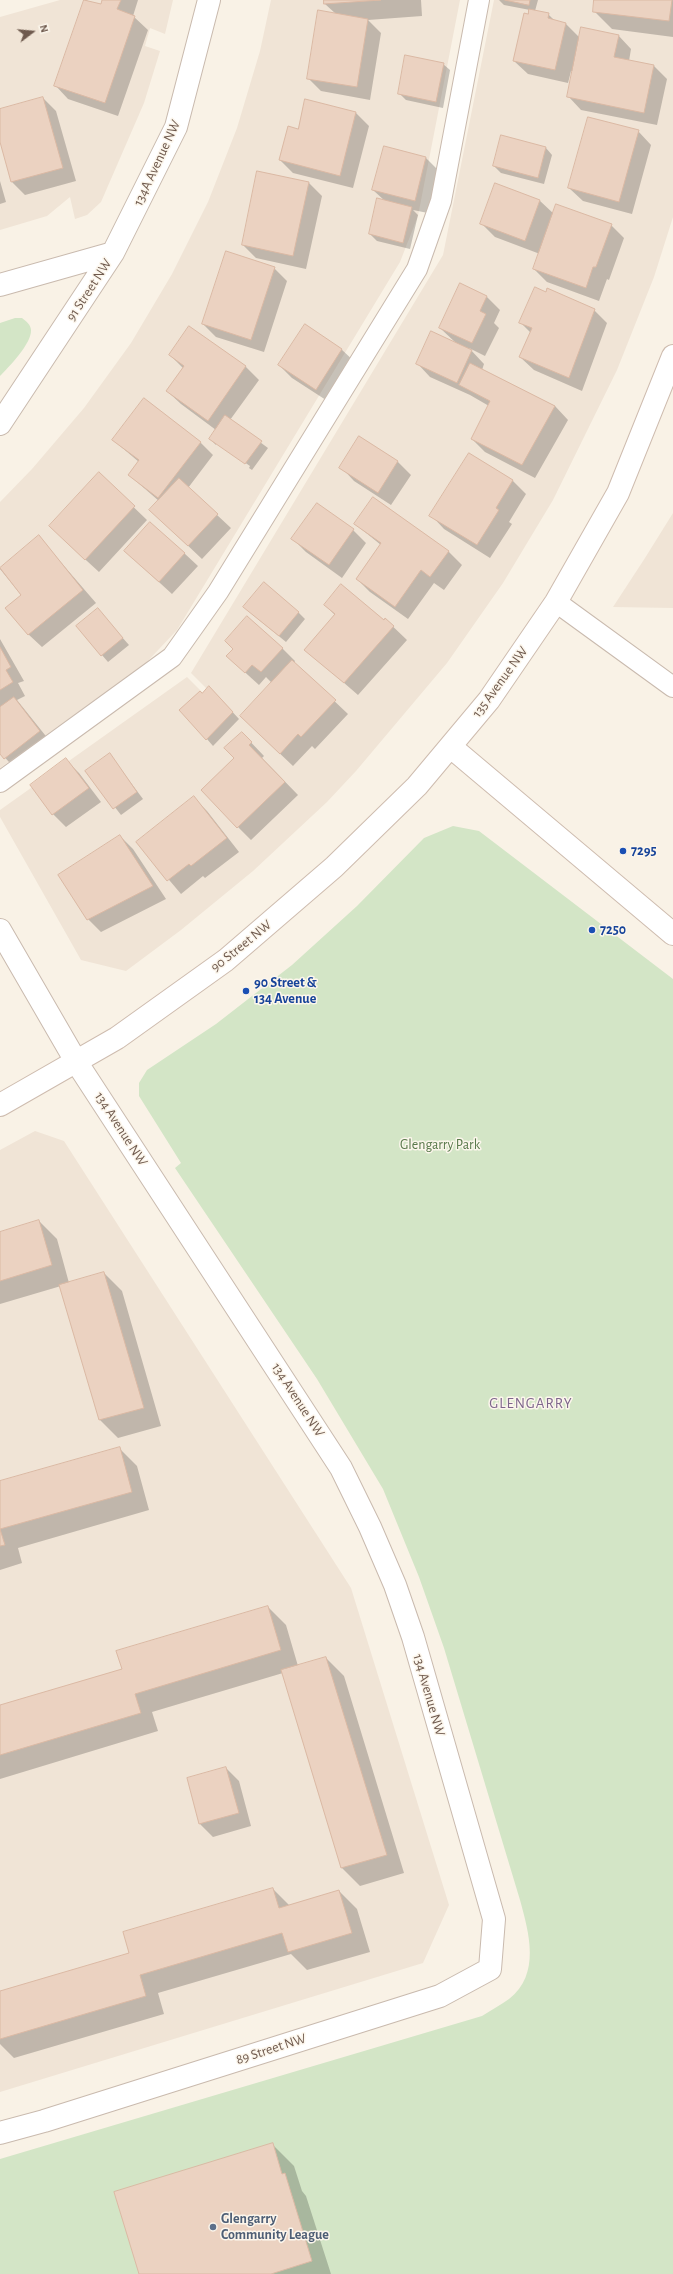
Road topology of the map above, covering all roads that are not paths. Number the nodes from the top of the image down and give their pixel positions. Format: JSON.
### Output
{"nodes":[{"id":1,"x":209,"y":0,"type":"edge"},
{"id":2,"x":479,"y":0,"type":"edge"},
{"id":3,"x":113,"y":253,"type":"junction"},
{"id":4,"x":0,"y":285,"type":"edge"},
{"id":5,"x":673,"y":356,"type":"edge"},
{"id":6,"x":0,"y":424,"type":"edge"},
{"id":7,"x":556,"y":602,"type":"junction"},
{"id":8,"x":673,"y":687,"type":"edge"},
{"id":9,"x":451,"y":747,"type":"junction"},
{"id":10,"x":0,"y":782,"type":"edge"},
{"id":11,"x":0,"y":930,"type":"edge"},
{"id":12,"x":673,"y":934,"type":"edge"},
{"id":13,"x":77,"y":1063,"type":"junction"},
{"id":14,"x":0,"y":1105,"type":"edge"},
{"id":15,"x":494,"y":1919,"type":"joint"},
{"id":16,"x":0,"y":2133,"type":"edge"}],
"edges":[{"from":1,"to":3,"type":"street","name":"134A Avenue NW"},
{"from":2,"to":10,"type":"lane"},
{"from":3,"to":4,"type":"street","name":"91 Street NW"},
{"from":3,"to":6,"type":"street","name":"91 Street NW"},
{"from":5,"to":7,"type":"street","name":"135 Avenue NW"},
{"from":7,"to":8,"type":"lane"},
{"from":7,"to":9,"type":"street","name":"135 Avenue NW"},
{"from":9,"to":12,"type":"street"},
{"from":9,"to":13,"type":"street","name":"90 Street NW"},
{"from":11,"to":13,"type":"street","name":"134 Avenue NW"},
{"from":13,"to":14,"type":"street","name":"90 Street NW"},
{"from":13,"to":15,"type":"street","name":"134 Avenue NW"},
{"from":15,"to":16,"type":"street","name":"89 Street NW"}]}
